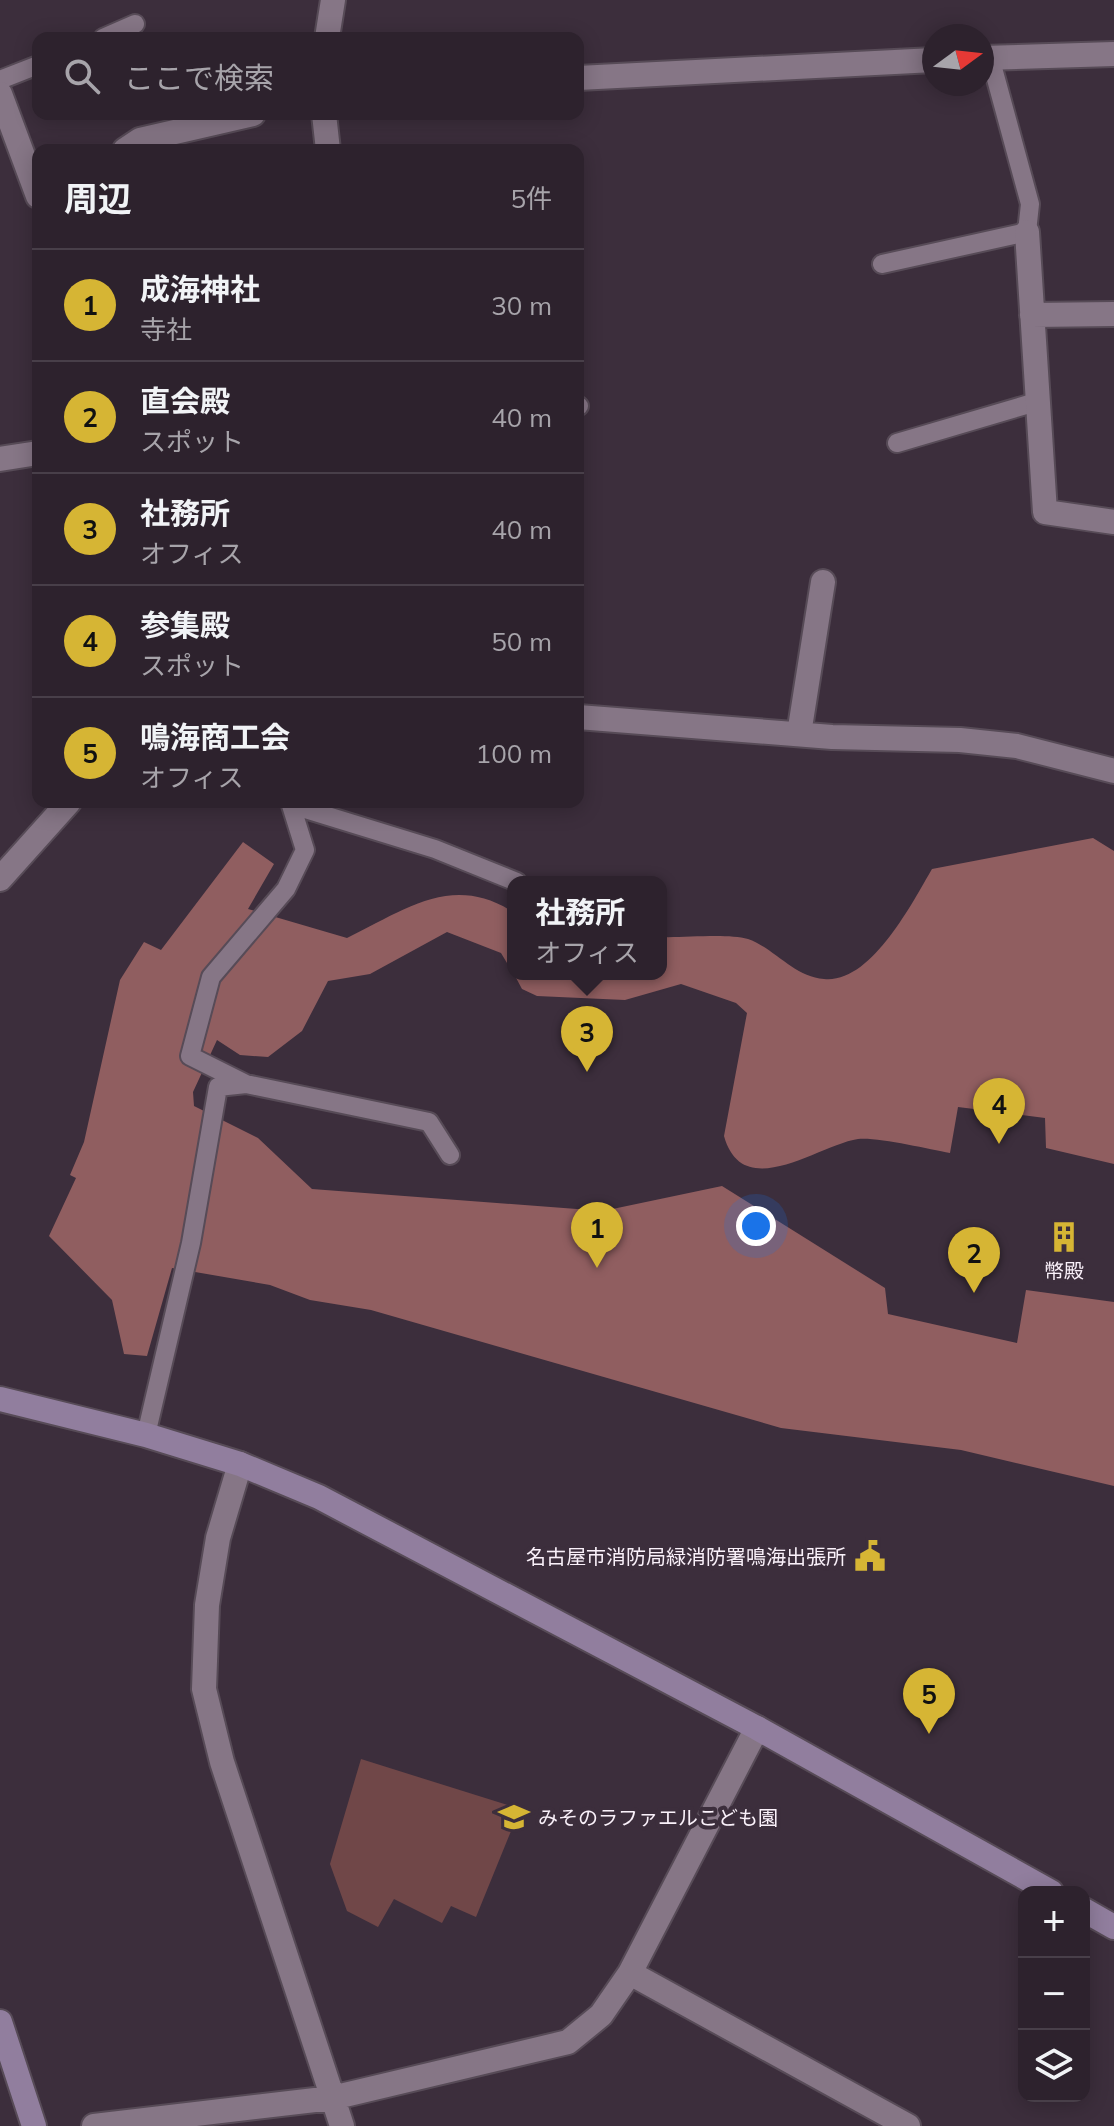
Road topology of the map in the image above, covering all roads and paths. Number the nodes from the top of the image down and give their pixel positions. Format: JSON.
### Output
{"nodes":[{"id":1,"x":333,"y":0,"type":"edge"},
{"id":2,"x":135,"y":24,"type":"dead end"},
{"id":3,"x":117,"y":32,"type":"edge"},
{"id":4,"x":328,"y":32,"type":"edge"},
{"id":5,"x":1114,"y":54,"type":"edge"},
{"id":6,"x":994,"y":58,"type":"edge"},
{"id":7,"x":922,"y":61,"type":"edge"},
{"id":8,"x":32,"y":67,"type":"edge"},
{"id":9,"x":584,"y":78,"type":"edge"},
{"id":10,"x":0,"y":80,"type":"edge"},
{"id":11,"x":994,"y":85,"type":"edge"},
{"id":12,"x":0,"y":94,"type":"edge"},
{"id":13,"x":227,"y":120,"type":"edge"},
{"id":14,"x":325,"y":120,"type":"edge"},
{"id":15,"x":134,"y":144,"type":"edge"},
{"id":16,"x":327,"y":144,"type":"edge"},
{"id":17,"x":32,"y":179,"type":"edge"},
{"id":18,"x":1027,"y":232,"type":"junction"},
{"id":19,"x":882,"y":264,"type":"dead end"},
{"id":20,"x":1114,"y":314,"type":"edge"},
{"id":21,"x":1032,"y":315,"type":"junction"},
{"id":22,"x":1036,"y":402,"type":"junction"},
{"id":23,"x":897,"y":443,"type":"dead end"},
{"id":24,"x":32,"y":454,"type":"edge"},
{"id":25,"x":0,"y":459,"type":"edge"},
{"id":26,"x":1114,"y":522,"type":"edge"},
{"id":27,"x":823,"y":582,"type":"dead end"},
{"id":28,"x":584,"y":717,"type":"edge"},
{"id":29,"x":799,"y":734,"type":"junction"},
{"id":30,"x":1114,"y":771,"type":"edge"},
{"id":31,"x":64,"y":808,"type":"edge"},
{"id":32,"x":292,"y":808,"type":"edge"},
{"id":33,"x":307,"y":808,"type":"edge"},
{"id":34,"x":507,"y":878,"type":"edge"},
{"id":35,"x":0,"y":879,"type":"edge"},
{"id":36,"x":246,"y":1084,"type":"junction"},
{"id":37,"x":450,"y":1155,"type":"dead end"},
{"id":38,"x":0,"y":1399,"type":"edge"},
{"id":39,"x":146,"y":1435,"type":"junction"},
{"id":40,"x":240,"y":1464,"type":"junction"},
{"id":41,"x":757,"y":1728,"type":"junction"},
{"id":42,"x":1040,"y":1886,"type":"edge"},
{"id":43,"x":1090,"y":1913,"type":"edge"},
{"id":44,"x":1114,"y":1927,"type":"edge"},
{"id":45,"x":630,"y":1973,"type":"junction"},
{"id":46,"x":0,"y":2022,"type":"edge"},
{"id":47,"x":332,"y":2098,"type":"junction"},
{"id":48,"x":34,"y":2126,"type":"edge"},
{"id":49,"x":94,"y":2126,"type":"edge"},
{"id":50,"x":342,"y":2126,"type":"edge"},
{"id":51,"x":908,"y":2126,"type":"edge"}],
"edges":[{"from":1,"to":4,"type":"street"},
{"from":2,"to":3,"type":"lane"},
{"from":5,"to":6,"type":"street"},
{"from":7,"to":9,"type":"street"},
{"from":8,"to":10,"type":"lane"},
{"from":11,"to":18,"type":"lane"},
{"from":12,"to":17,"type":"street"},
{"from":13,"to":15,"type":"street"},
{"from":14,"to":16,"type":"street"},
{"from":18,"to":19,"type":"lane"},
{"from":18,"to":21,"type":"street"},
{"from":20,"to":21,"type":"street"},
{"from":21,"to":22,"type":"street"},
{"from":22,"to":23,"type":"lane"},
{"from":22,"to":26,"type":"street"},
{"from":24,"to":25,"type":"street"},
{"from":27,"to":29,"type":"street"},
{"from":28,"to":29,"type":"street"},
{"from":29,"to":30,"type":"street"},
{"from":31,"to":35,"type":"street"},
{"from":32,"to":36,"type":"lane"},
{"from":33,"to":34,"type":"lane"},
{"from":36,"to":37,"type":"lane"},
{"from":36,"to":39,"type":"lane"},
{"from":38,"to":39,"type":"street"},
{"from":39,"to":40,"type":"street"},
{"from":40,"to":41,"type":"street"},
{"from":40,"to":47,"type":"street"},
{"from":41,"to":42,"type":"street"},
{"from":41,"to":45,"type":"street"},
{"from":43,"to":44,"type":"street"},
{"from":45,"to":47,"type":"street"},
{"from":45,"to":51,"type":"street"},
{"from":46,"to":48,"type":"street"},
{"from":47,"to":49,"type":"street"},
{"from":47,"to":50,"type":"street"}]}
